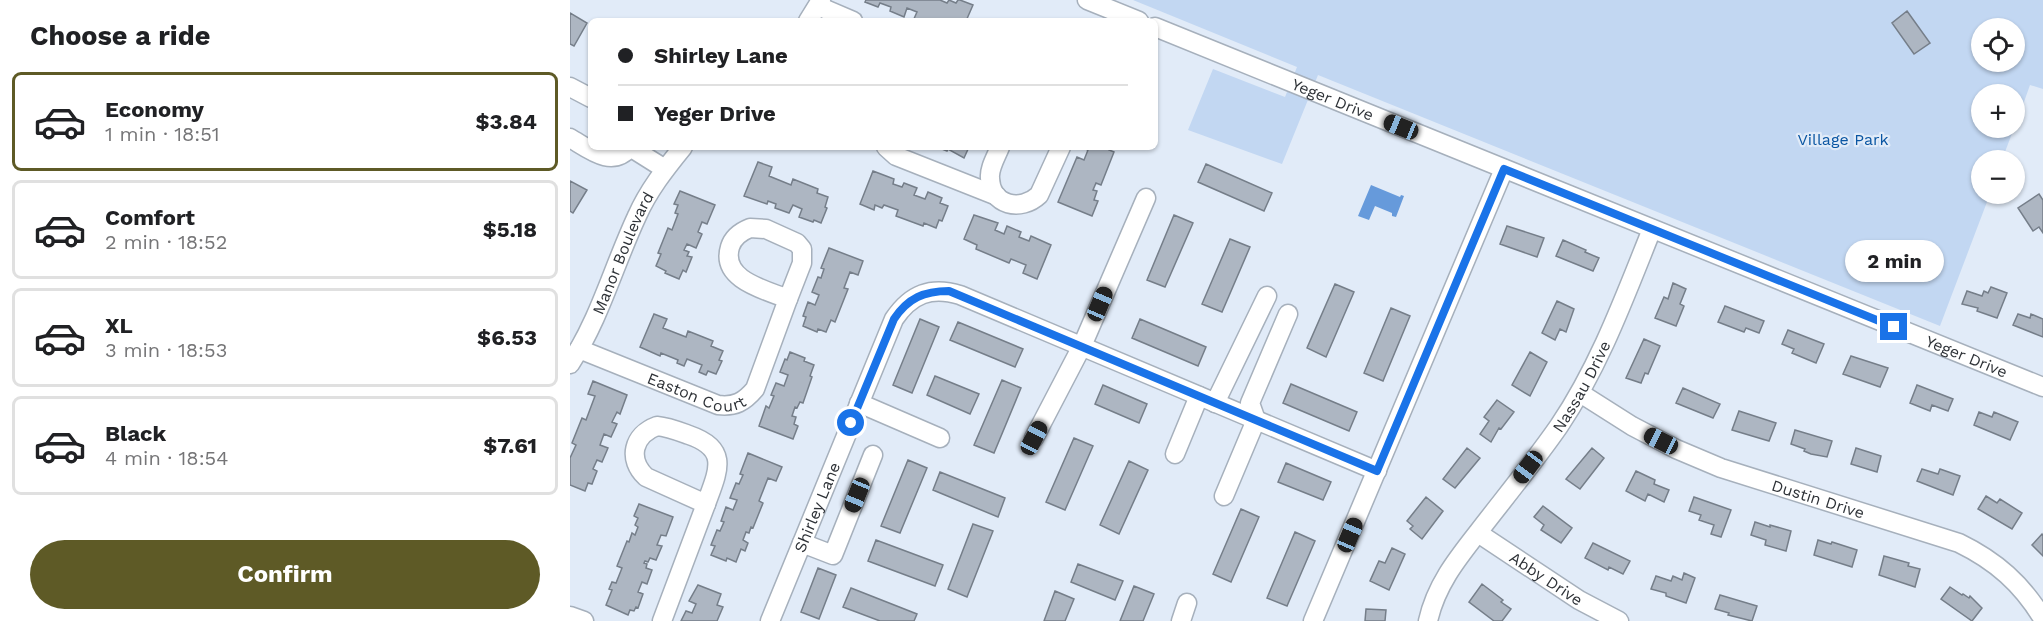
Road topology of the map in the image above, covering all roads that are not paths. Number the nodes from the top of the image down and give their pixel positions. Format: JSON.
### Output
{"nodes":[{"id":1,"x":1093,"y":1,"type":"edge"},
{"id":2,"x":816,"y":9,"type":"edge"},
{"id":3,"x":844,"y":18,"type":"edge"},
{"id":4,"x":1132,"y":18,"type":"edge"},
{"id":5,"x":1158,"y":28,"type":"edge"},
{"id":6,"x":570,"y":87,"type":"edge"},
{"id":7,"x":588,"y":96,"type":"edge"},
{"id":8,"x":570,"y":138,"type":"edge"},
{"id":9,"x":588,"y":147,"type":"edge"},
{"id":10,"x":593,"y":150,"type":"edge"},
{"id":11,"x":628,"y":150,"type":"edge"},
{"id":12,"x":635,"y":150,"type":"edge"},
{"id":13,"x":681,"y":150,"type":"edge"},
{"id":14,"x":889,"y":150,"type":"edge"},
{"id":15,"x":999,"y":150,"type":"edge"},
{"id":16,"x":1060,"y":150,"type":"edge"},
{"id":17,"x":665,"y":169,"type":"junction"},
{"id":18,"x":1504,"y":169,"type":"junction"},
{"id":19,"x":997,"y":196,"type":"junction"},
{"id":20,"x":1146,"y":198,"type":"dead end"},
{"id":21,"x":1653,"y":229,"type":"junction"},
{"id":22,"x":1267,"y":296,"type":"dead end"},
{"id":23,"x":788,"y":299,"type":"junction"},
{"id":24,"x":1288,"y":314,"type":"dead end"},
{"id":25,"x":1082,"y":346,"type":"junction"},
{"id":26,"x":574,"y":354,"type":"edge"},
{"id":27,"x":2043,"y":387,"type":"edge"},
{"id":28,"x":1580,"y":393,"type":"junction"},
{"id":29,"x":1207,"y":399,"type":"junction"},
{"id":30,"x":859,"y":403,"type":"junction"},
{"id":31,"x":1256,"y":420,"type":"junction"},
{"id":32,"x":940,"y":438,"type":"dead end"},
{"id":33,"x":1034,"y":438,"type":"dead end"},
{"id":34,"x":1175,"y":454,"type":"dead end"},
{"id":35,"x":873,"y":455,"type":"dead end"},
{"id":36,"x":1377,"y":471,"type":"junction"},
{"id":37,"x":1224,"y":496,"type":"dead end"},
{"id":38,"x":706,"y":504,"type":"junction"},
{"id":39,"x":1478,"y":533,"type":"junction"},
{"id":40,"x":802,"y":543,"type":"junction"},
{"id":41,"x":1187,"y":603,"type":"dead end"},
{"id":42,"x":570,"y":616,"type":"edge"},
{"id":43,"x":2043,"y":619,"type":"edge"},
{"id":44,"x":584,"y":621,"type":"edge"},
{"id":45,"x":662,"y":621,"type":"edge"},
{"id":46,"x":770,"y":621,"type":"edge"},
{"id":47,"x":1181,"y":621,"type":"edge"},
{"id":48,"x":1313,"y":621,"type":"edge"},
{"id":49,"x":1428,"y":621,"type":"edge"},
{"id":50,"x":1619,"y":621,"type":"edge"}],
"edges":[{"from":1,"to":4,"type":"street"},
{"from":2,"to":3,"type":"street"},
{"from":5,"to":18,"type":"street","name":"Yeger Drive"},
{"from":6,"to":7,"type":"street"},
{"from":8,"to":9,"type":"street"},
{"from":10,"to":11,"type":"street"},
{"from":12,"to":17,"type":"street"},
{"from":13,"to":17,"type":"street","name":"Manor Boulevard"},
{"from":14,"to":19,"type":"street"},
{"from":15,"to":19,"type":"street"},
{"from":16,"to":19,"type":"street"},
{"from":17,"to":26,"type":"street","name":"Manor Boulevard"},
{"from":18,"to":21,"type":"street","name":"Yeger Drive"},
{"from":18,"to":36,"type":"street"},
{"from":20,"to":25,"type":"street"},
{"from":21,"to":27,"type":"street","name":"Yeger Drive"},
{"from":21,"to":28,"type":"street","name":"Nassau Drive"},
{"from":22,"to":29,"type":"street"},
{"from":23,"to":23,"type":"street","name":"Easton Court"},
{"from":23,"to":26,"type":"street","name":"Easton Court"},
{"from":24,"to":31,"type":"street"},
{"from":25,"to":29,"type":"street","name":"Shirley Lane"},
{"from":25,"to":30,"type":"street","name":"Shirley Lane"},
{"from":25,"to":33,"type":"street"},
{"from":28,"to":39,"type":"street","name":"Nassau Drive"},
{"from":28,"to":43,"type":"street","name":"Dustin Drive"},
{"from":29,"to":31,"type":"street","name":"Shirley Lane"},
{"from":29,"to":34,"type":"street"},
{"from":30,"to":32,"type":"street"},
{"from":30,"to":40,"type":"street","name":"Shirley Lane"},
{"from":31,"to":36,"type":"street","name":"Shirley Lane"},
{"from":31,"to":37,"type":"street"},
{"from":35,"to":40,"type":"street"},
{"from":36,"to":48,"type":"street"},
{"from":38,"to":38,"type":"street"},
{"from":38,"to":45,"type":"street"},
{"from":39,"to":49,"type":"street","name":"Nassau Drive"},
{"from":39,"to":50,"type":"street","name":"Abby Drive"},
{"from":40,"to":46,"type":"street","name":"Shirley Lane"},
{"from":41,"to":47,"type":"street"},
{"from":42,"to":44,"type":"street"}]}
